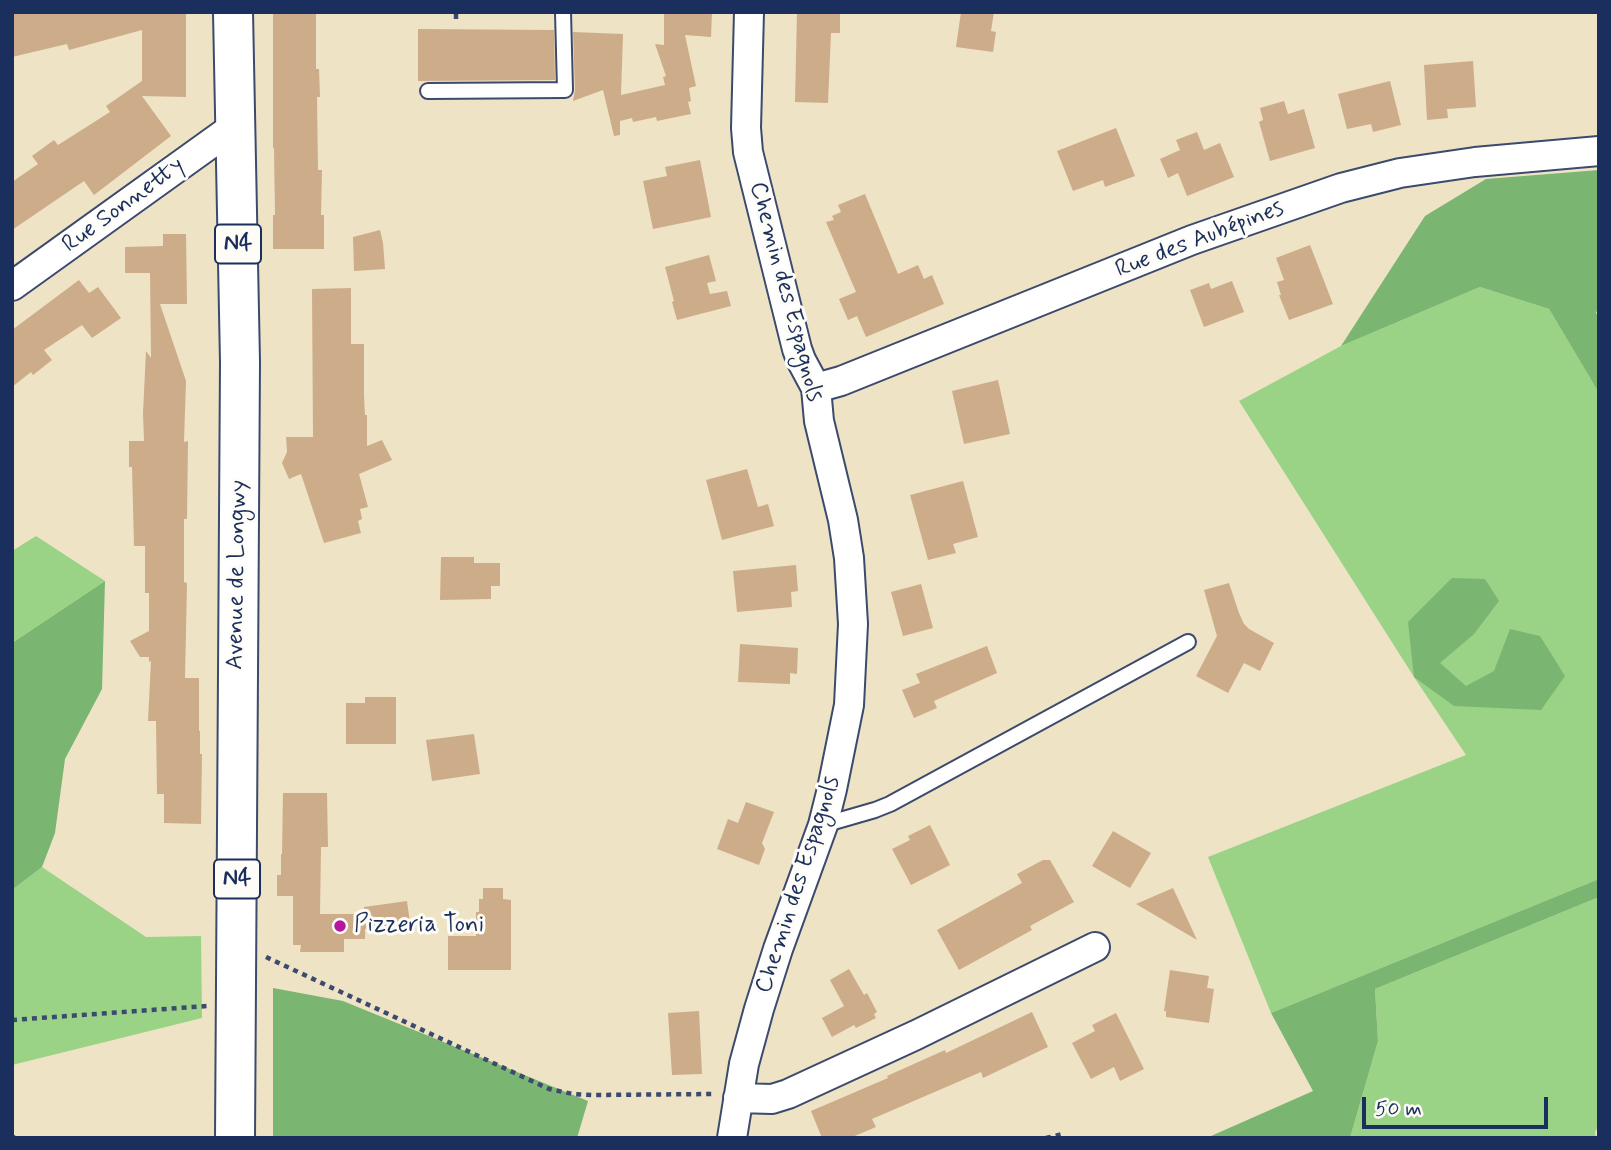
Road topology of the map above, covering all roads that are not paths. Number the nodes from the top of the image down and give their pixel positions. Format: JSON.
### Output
{"nodes":[{"id":1,"x":233,"y":12,"type":"edge"},
{"id":2,"x":563,"y":12,"type":"edge"},
{"id":3,"x":749,"y":12,"type":"edge"},
{"id":4,"x":428,"y":91,"type":"dead end"},
{"id":5,"x":235,"y":126,"type":"junction"},
{"id":6,"x":1599,"y":150,"type":"edge"},
{"id":7,"x":12,"y":286,"type":"edge"},
{"id":8,"x":816,"y":388,"type":"junction"},
{"id":9,"x":1188,"y":642,"type":"dead end"},
{"id":10,"x":823,"y":825,"type":"junction"},
{"id":11,"x":1095,"y":947,"type":"dead end"},
{"id":12,"x":738,"y":1098,"type":"junction"},
{"id":13,"x":234,"y":1138,"type":"edge"},
{"id":14,"x":732,"y":1138,"type":"edge"}],
"edges":[{"from":1,"to":5,"type":"main road","name":"Avenue de Longwy","number":"N4"},
{"from":2,"to":4,"type":"lane"},
{"from":3,"to":8,"type":"street","name":"Chemin des Espagnols"},
{"from":5,"to":7,"type":"street","name":"Rue Sonnetty"},
{"from":5,"to":13,"type":"main road","name":"Avenue de Longwy","number":"N4"},
{"from":6,"to":8,"type":"street","name":"Rue des Aubépines"},
{"from":8,"to":10,"type":"street","name":"Chemin des Espagnols"},
{"from":9,"to":10,"type":"lane"},
{"from":10,"to":12,"type":"street","name":"Chemin des Espagnols"},
{"from":11,"to":12,"type":"street"},
{"from":12,"to":14,"type":"street","name":"Chemin des Espagnols"}]}
